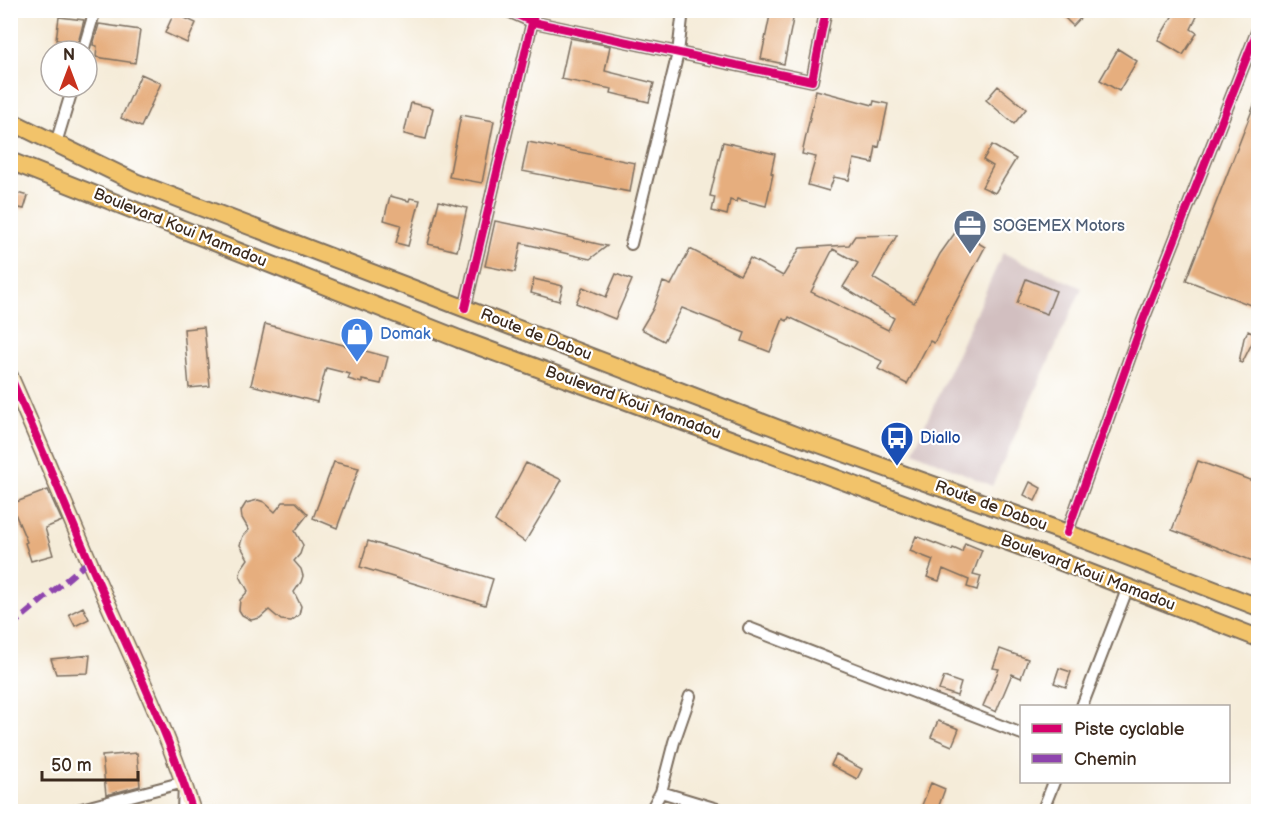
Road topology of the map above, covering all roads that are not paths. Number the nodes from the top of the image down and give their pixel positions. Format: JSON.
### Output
{"nodes":[{"id":1,"x":95,"y":10,"type":"edge"},
{"id":2,"x":506,"y":10,"type":"edge"},
{"id":3,"x":683,"y":10,"type":"edge"},
{"id":4,"x":826,"y":10,"type":"edge"},
{"id":5,"x":534,"y":16,"type":"edge"},
{"id":6,"x":1258,"y":29,"type":"edge"},
{"id":7,"x":87,"y":39,"type":"edge"},
{"id":8,"x":678,"y":53,"type":"junction"},
{"id":9,"x":69,"y":99,"type":"edge"},
{"id":10,"x":10,"y":121,"type":"edge"},
{"id":11,"x":56,"y":144,"type":"junction"},
{"id":12,"x":12,"y":163,"type":"edge"},
{"id":13,"x":632,"y":244,"type":"dead end"},
{"id":14,"x":465,"y":308,"type":"junction"},
{"id":15,"x":10,"y":376,"type":"edge"},
{"id":16,"x":1067,"y":533,"type":"junction"},
{"id":17,"x":1128,"y":587,"type":"junction"},
{"id":18,"x":1258,"y":607,"type":"edge"},
{"id":19,"x":749,"y":628,"type":"dead end"},
{"id":20,"x":1258,"y":638,"type":"edge"},
{"id":21,"x":690,"y":696,"type":"dead end"},
{"id":22,"x":1082,"y":705,"type":"edge"},
{"id":23,"x":1020,"y":733,"type":"edge"},
{"id":24,"x":184,"y":782,"type":"junction"},
{"id":25,"x":1054,"y":783,"type":"edge"},
{"id":26,"x":661,"y":792,"type":"junction"},
{"id":27,"x":70,"y":812,"type":"edge"},
{"id":28,"x":183,"y":812,"type":"edge"},
{"id":29,"x":193,"y":812,"type":"edge"},
{"id":30,"x":650,"y":812,"type":"edge"},
{"id":31,"x":727,"y":812,"type":"edge"},
{"id":32,"x":1042,"y":812,"type":"edge"}],
"edges":[{"from":1,"to":7,"type":"street"},
{"from":2,"to":5,"type":"street"},
{"from":3,"to":8,"type":"street"},
{"from":4,"to":8,"type":"street"},
{"from":5,"to":8,"type":"street"},
{"from":5,"to":14,"type":"street"},
{"from":6,"to":16,"type":"street"},
{"from":8,"to":13,"type":"street"},
{"from":9,"to":11,"type":"street"},
{"from":10,"to":11,"type":"main road","name":"Route de Dabou"},
{"from":11,"to":14,"type":"main road","name":"Route de Dabou"},
{"from":12,"to":17,"type":"main road","name":"Boulevard Koui Mamadou"},
{"from":14,"to":16,"type":"main road","name":"Route de Dabou"},
{"from":15,"to":24,"type":"street"},
{"from":16,"to":18,"type":"main road","name":"Boulevard Koui Mamadou"},
{"from":17,"to":20,"type":"main road","name":"Boulevard Koui Mamadou"},
{"from":17,"to":22,"type":"street"},
{"from":19,"to":23,"type":"street"},
{"from":21,"to":26,"type":"street"},
{"from":24,"to":27,"type":"street"},
{"from":24,"to":28,"type":"street"},
{"from":24,"to":29,"type":"street"},
{"from":25,"to":32,"type":"street"},
{"from":26,"to":30,"type":"street"},
{"from":26,"to":31,"type":"street"}]}
